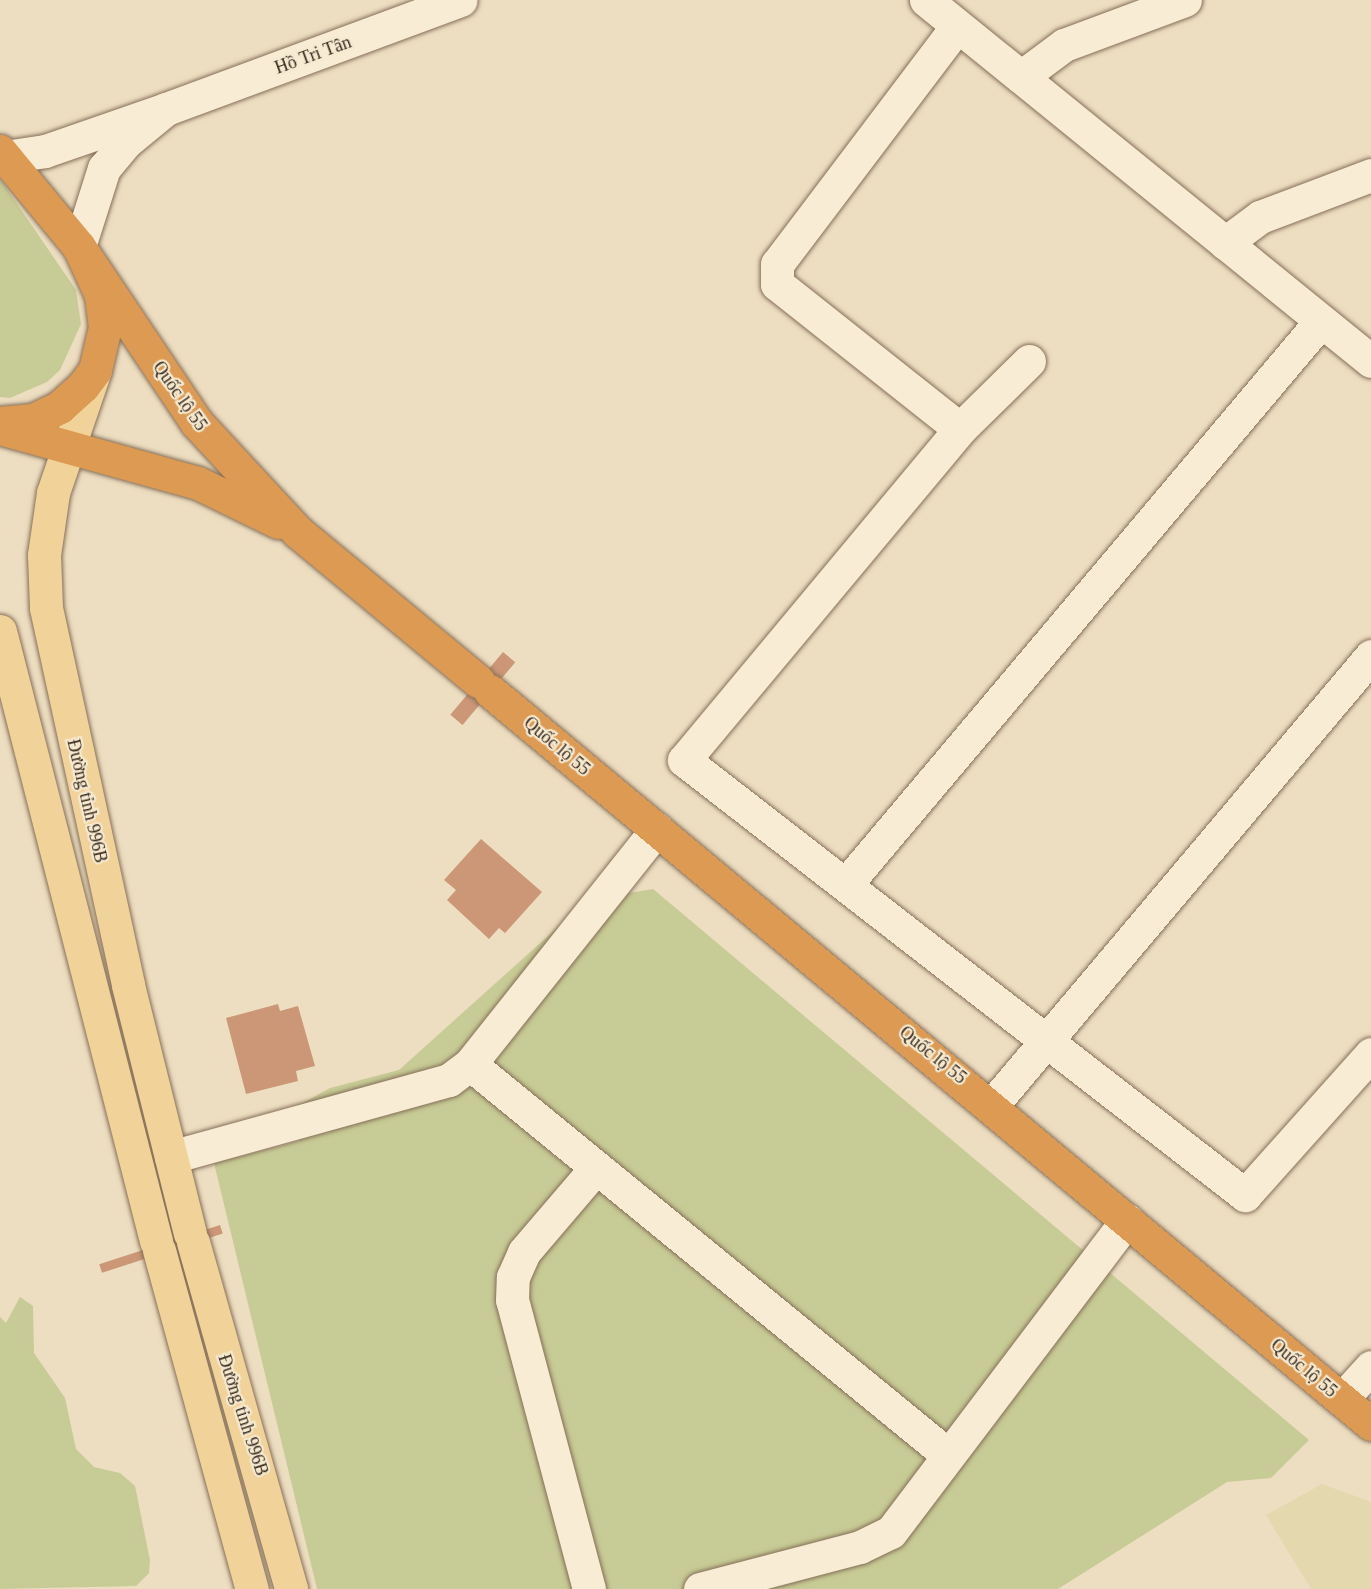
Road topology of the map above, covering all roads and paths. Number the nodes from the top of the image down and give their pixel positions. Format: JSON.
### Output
{"nodes":[{"id":1,"x":460,"y":0,"type":"edge"},
{"id":2,"x":926,"y":0,"type":"edge"},
{"id":3,"x":1185,"y":0,"type":"edge"},
{"id":4,"x":955,"y":29,"type":"junction"},
{"id":5,"x":1022,"y":77,"type":"junction"},
{"id":6,"x":166,"y":109,"type":"junction"},
{"id":7,"x":2,"y":153,"type":"edge"},
{"id":8,"x":1371,"y":176,"type":"edge"},
{"id":9,"x":1225,"y":243,"type":"junction"},
{"id":10,"x":79,"y":247,"type":"junction"},
{"id":11,"x":1321,"y":321,"type":"junction"},
{"id":12,"x":1029,"y":361,"type":"dead end"},
{"id":13,"x":1371,"y":361,"type":"edge"},
{"id":14,"x":95,"y":370,"type":"junction"},
{"id":15,"x":0,"y":426,"type":"edge"},
{"id":16,"x":960,"y":429,"type":"junction"},
{"id":17,"x":66,"y":450,"type":"junction"},
{"id":18,"x":298,"y":532,"type":"junction"},
{"id":19,"x":0,"y":631,"type":"edge"},
{"id":20,"x":1371,"y":656,"type":"edge"},
{"id":21,"x":657,"y":829,"type":"junction"},
{"id":22,"x":847,"y":883,"type":"junction"},
{"id":23,"x":1049,"y":1040,"type":"junction"},
{"id":24,"x":1371,"y":1054,"type":"edge"},
{"id":25,"x":470,"y":1064,"type":"junction"},
{"id":26,"x":993,"y":1104,"type":"junction"},
{"id":27,"x":171,"y":1157,"type":"junction"},
{"id":28,"x":596,"y":1169,"type":"junction"},
{"id":29,"x":1127,"y":1220,"type":"junction"},
{"id":30,"x":1371,"y":1367,"type":"edge"},
{"id":31,"x":1342,"y":1399,"type":"junction"},
{"id":32,"x":1371,"y":1424,"type":"edge"},
{"id":33,"x":948,"y":1455,"type":"junction"},
{"id":34,"x":252,"y":1589,"type":"edge"},
{"id":35,"x":291,"y":1589,"type":"edge"},
{"id":36,"x":589,"y":1589,"type":"edge"},
{"id":37,"x":700,"y":1589,"type":"edge"}],
"edges":[{"from":1,"to":6,"type":"street","name":"Hồ Tri Tân"},
{"from":2,"to":4,"type":"street"},
{"from":3,"to":5,"type":"street"},
{"from":4,"to":5,"type":"street"},
{"from":4,"to":16,"type":"street"},
{"from":5,"to":9,"type":"street"},
{"from":6,"to":7,"type":"street","name":"Hồ Tri Tân"},
{"from":6,"to":10,"type":"street"},
{"from":7,"to":10,"type":"highway"},
{"from":8,"to":9,"type":"street"},
{"from":9,"to":11,"type":"street"},
{"from":10,"to":14,"type":"highway"},
{"from":10,"to":18,"type":"highway","name":"Quốc lộ 55"},
{"from":11,"to":13,"type":"street"},
{"from":11,"to":22,"type":"street"},
{"from":12,"to":16,"type":"street"},
{"from":14,"to":15,"type":"highway"},
{"from":14,"to":17,"type":"main road","name":"Đường tỉnh 996B"},
{"from":15,"to":17,"type":"highway","name":"Quốc lộ 55"},
{"from":16,"to":22,"type":"street"},
{"from":17,"to":18,"type":"highway","name":"Quốc lộ 55"},
{"from":17,"to":27,"type":"main road","name":"Đường tỉnh 996B"},
{"from":18,"to":21,"type":"highway","name":"Quốc lộ 55"},
{"from":19,"to":34,"type":"main road","name":"Đường tỉnh 996B"},
{"from":20,"to":23,"type":"street"},
{"from":21,"to":25,"type":"street"},
{"from":21,"to":26,"type":"highway","name":"Quốc lộ 55"},
{"from":22,"to":23,"type":"street"},
{"from":23,"to":24,"type":"street"},
{"from":23,"to":26,"type":"street"},
{"from":25,"to":27,"type":"street"},
{"from":25,"to":28,"type":"street"},
{"from":26,"to":29,"type":"highway","name":"Quốc lộ 55"},
{"from":27,"to":35,"type":"main road","name":"Đường tỉnh 996B"},
{"from":28,"to":33,"type":"street"},
{"from":28,"to":36,"type":"street"},
{"from":29,"to":31,"type":"highway","name":"Quốc lộ 55"},
{"from":29,"to":33,"type":"street"},
{"from":30,"to":31,"type":"street"},
{"from":31,"to":32,"type":"highway","name":"Quốc lộ 55"},
{"from":33,"to":37,"type":"street"}]}
